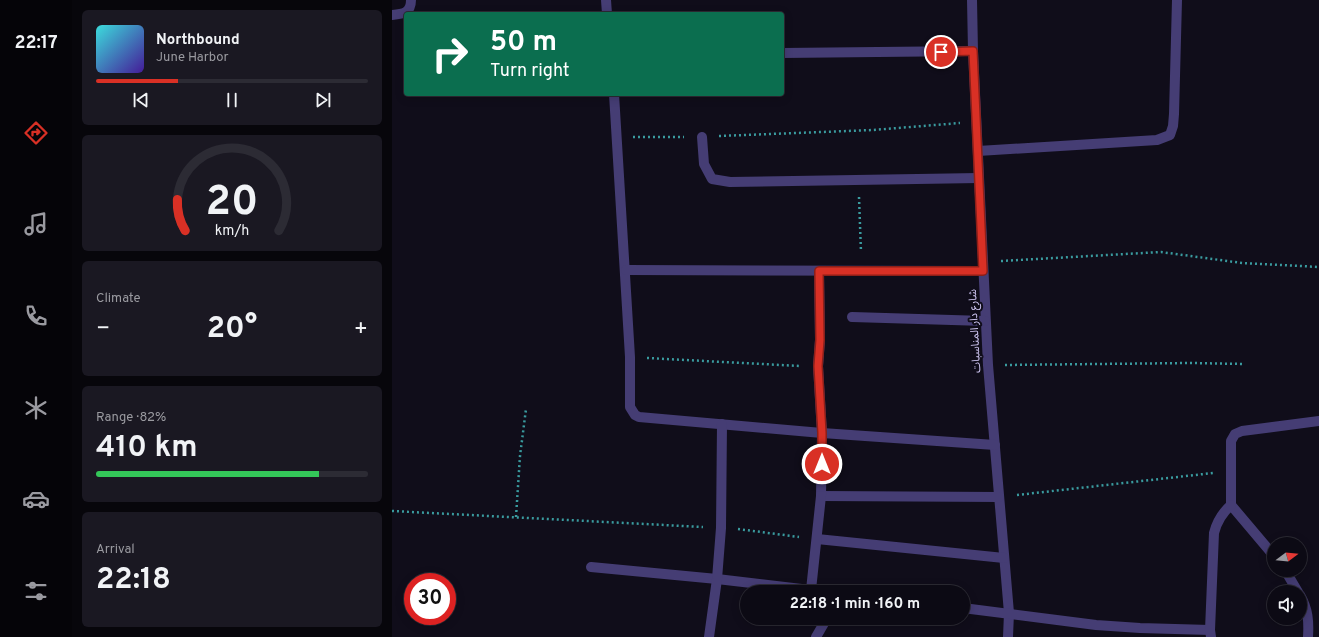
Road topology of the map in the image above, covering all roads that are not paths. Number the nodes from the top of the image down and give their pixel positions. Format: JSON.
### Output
{"nodes":[{"id":1,"x":411,"y":0,"type":"edge"},
{"id":2,"x":606,"y":0,"type":"edge"},
{"id":3,"x":972,"y":0,"type":"edge"},
{"id":4,"x":1177,"y":0,"type":"edge"},
{"id":5,"x":406,"y":12,"type":"edge"},
{"id":6,"x":607,"y":12,"type":"edge"},
{"id":7,"x":404,"y":13,"type":"edge"},
{"id":8,"x":392,"y":16,"type":"edge"},
{"id":9,"x":973,"y":51,"type":"junction"},
{"id":10,"x":784,"y":53,"type":"edge"},
{"id":11,"x":614,"y":96,"type":"edge"},
{"id":12,"x":702,"y":137,"type":"road end"},
{"id":13,"x":978,"y":151,"type":"junction"},
{"id":14,"x":979,"y":178,"type":"junction"},
{"id":15,"x":983,"y":267,"type":"junction"},
{"id":16,"x":626,"y":270,"type":"junction"},
{"id":17,"x":819,"y":271,"type":"junction"},
{"id":18,"x":852,"y":317,"type":"dead end"},
{"id":19,"x":985,"y":321,"type":"junction"},
{"id":20,"x":1319,"y":421,"type":"edge"},
{"id":21,"x":722,"y":424,"type":"junction"},
{"id":22,"x":822,"y":433,"type":"junction"},
{"id":23,"x":995,"y":445,"type":"junction"},
{"id":24,"x":821,"y":496,"type":"junction"},
{"id":25,"x":999,"y":497,"type":"junction"},
{"id":26,"x":1231,"y":505,"type":"junction"},
{"id":27,"x":817,"y":539,"type":"junction"},
{"id":28,"x":1267,"y":548,"type":"edge"},
{"id":29,"x":1004,"y":558,"type":"junction"},
{"id":30,"x":590,"y":567,"type":"dead end"},
{"id":31,"x":717,"y":579,"type":"junction"},
{"id":32,"x":768,"y":585,"type":"edge"},
{"id":33,"x":812,"y":585,"type":"edge"},
{"id":34,"x":970,"y":609,"type":"edge"},
{"id":35,"x":1307,"y":612,"type":"edge"},
{"id":36,"x":1009,"y":613,"type":"junction"},
{"id":37,"x":823,"y":625,"type":"edge"},
{"id":38,"x":1139,"y":632,"type":"edge"},
{"id":39,"x":1211,"y":634,"type":"edge"},
{"id":40,"x":709,"y":637,"type":"edge"},
{"id":41,"x":816,"y":637,"type":"edge"},
{"id":42,"x":1008,"y":637,"type":"edge"},
{"id":43,"x":1308,"y":637,"type":"edge"}],
"edges":[{"from":1,"to":5,"type":"street"},
{"from":2,"to":6,"type":"street"},
{"from":3,"to":9,"type":"street","name":"شارع دار المناسبات"},
{"from":4,"to":13,"type":"street"},
{"from":7,"to":8,"type":"street"},
{"from":9,"to":10,"type":"street"},
{"from":9,"to":13,"type":"street","name":"شارع دار المناسبات"},
{"from":11,"to":16,"type":"street"},
{"from":12,"to":14,"type":"street"},
{"from":13,"to":14,"type":"street","name":"شارع دار المناسبات"},
{"from":14,"to":15,"type":"street","name":"شارع دار المناسبات"},
{"from":15,"to":17,"type":"street"},
{"from":15,"to":19,"type":"street","name":"شارع دار المناسبات"},
{"from":16,"to":17,"type":"street"},
{"from":16,"to":21,"type":"street"},
{"from":17,"to":22,"type":"street"},
{"from":18,"to":19,"type":"street"},
{"from":19,"to":23,"type":"street","name":"شارع دار المناسبات"},
{"from":20,"to":26,"type":"street"},
{"from":21,"to":22,"type":"street"},
{"from":21,"to":31,"type":"street"},
{"from":22,"to":23,"type":"street"},
{"from":22,"to":24,"type":"street"},
{"from":23,"to":25,"type":"street","name":"شارع دار المناسبات"},
{"from":24,"to":25,"type":"street"},
{"from":24,"to":27,"type":"street"},
{"from":25,"to":29,"type":"street","name":"شارع دار المناسبات"},
{"from":26,"to":28,"type":"street"},
{"from":26,"to":39,"type":"street"},
{"from":27,"to":29,"type":"street"},
{"from":27,"to":33,"type":"street"},
{"from":29,"to":36,"type":"street","name":"شارع دار المناسبات"},
{"from":30,"to":31,"type":"street"},
{"from":31,"to":32,"type":"street"},
{"from":31,"to":40,"type":"street"},
{"from":34,"to":36,"type":"street"},
{"from":35,"to":43,"type":"street"},
{"from":36,"to":38,"type":"street"},
{"from":36,"to":42,"type":"street","name":"شارع دار المناسبات"},
{"from":37,"to":41,"type":"street"},
{"from":38,"to":39,"type":"street"}]}
